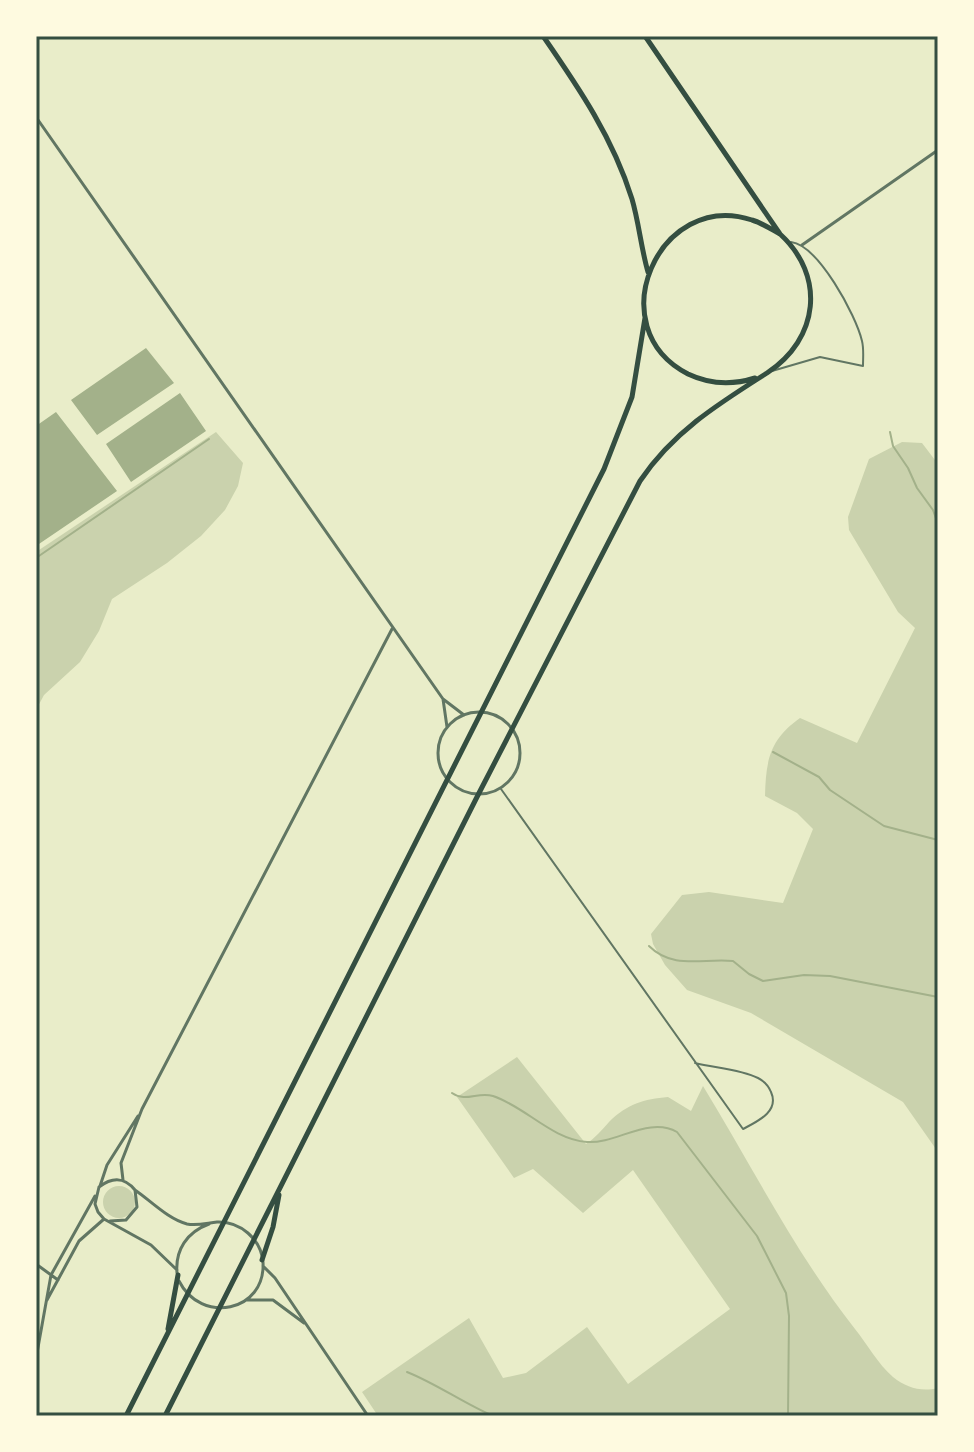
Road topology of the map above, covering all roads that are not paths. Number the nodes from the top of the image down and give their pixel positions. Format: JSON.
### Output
{"nodes":[{"id":1,"x":543,"y":36,"type":"edge"},
{"id":2,"x":645,"y":36,"type":"edge"},
{"id":3,"x":36,"y":117,"type":"edge"},
{"id":4,"x":938,"y":150,"type":"edge"},
{"id":5,"x":780,"y":234,"type":"junction"},
{"id":6,"x":788,"y":241,"type":"junction"},
{"id":7,"x":802,"y":245,"type":"junction"},
{"id":8,"x":648,"y":272,"type":"junction"},
{"id":9,"x":645,"y":318,"type":"junction"},
{"id":10,"x":767,"y":373,"type":"junction"},
{"id":11,"x":392,"y":628,"type":"junction"},
{"id":12,"x":443,"y":699,"type":"junction"},
{"id":13,"x":481,"y":712,"type":"junction"},
{"id":14,"x":464,"y":715,"type":"junction"},
{"id":15,"x":447,"y":727,"type":"junction"},
{"id":16,"x":512,"y":728,"type":"junction"},
{"id":17,"x":447,"y":780,"type":"junction"},
{"id":18,"x":501,"y":789,"type":"junction"},
{"id":19,"x":478,"y":795,"type":"junction"},
{"id":20,"x":695,"y":1063,"type":"junction"},
{"id":21,"x":142,"y":1109,"type":"junction"},
{"id":22,"x":123,"y":1180,"type":"junction"},
{"id":23,"x":99,"y":1187,"type":"junction"},
{"id":24,"x":280,"y":1187,"type":"junction"},
{"id":25,"x":135,"y":1190,"type":"junction"},
{"id":26,"x":95,"y":1194,"type":"junction"},
{"id":27,"x":104,"y":1219,"type":"junction"},
{"id":28,"x":110,"y":1221,"type":"junction"},
{"id":29,"x":223,"y":1222,"type":"junction"},
{"id":30,"x":209,"y":1224,"type":"junction"},
{"id":31,"x":254,"y":1239,"type":"junction"},
{"id":32,"x":263,"y":1263,"type":"junction"},
{"id":33,"x":36,"y":1264,"type":"edge"},
{"id":34,"x":177,"y":1273,"type":"junction"},
{"id":35,"x":51,"y":1275,"type":"junction"},
{"id":36,"x":58,"y":1280,"type":"junction"},
{"id":37,"x":187,"y":1294,"type":"junction"},
{"id":38,"x":45,"y":1303,"type":"junction"},
{"id":39,"x":240,"y":1303,"type":"junction"},
{"id":40,"x":219,"y":1308,"type":"junction"},
{"id":41,"x":308,"y":1326,"type":"junction"},
{"id":42,"x":168,"y":1332,"type":"junction"},
{"id":43,"x":36,"y":1352,"type":"edge"},
{"id":44,"x":36,"y":1380,"type":"edge"},
{"id":45,"x":126,"y":1416,"type":"edge"},
{"id":46,"x":165,"y":1416,"type":"edge"},
{"id":47,"x":368,"y":1416,"type":"edge"}],
"edges":[{"from":1,"to":8,"type":"main road"},
{"from":2,"to":5,"type":"main road"},
{"from":3,"to":11,"type":"street"},
{"from":4,"to":7,"type":"street"},
{"from":5,"to":6,"type":"main road"},
{"from":5,"to":8,"type":"main road"},
{"from":6,"to":7,"type":"lane"},
{"from":6,"to":10,"type":"main road"},
{"from":7,"to":10,"type":"lane"},
{"from":8,"to":9,"type":"main road"},
{"from":9,"to":10,"type":"main road"},
{"from":9,"to":13,"type":"main road"},
{"from":10,"to":16,"type":"main road"},
{"from":11,"to":12,"type":"street"},
{"from":11,"to":21,"type":"street"},
{"from":12,"to":14,"type":"street"},
{"from":12,"to":15,"type":"street"},
{"from":13,"to":14,"type":"street"},
{"from":13,"to":16,"type":"street"},
{"from":13,"to":17,"type":"main road"},
{"from":14,"to":15,"type":"street"},
{"from":15,"to":17,"type":"street"},
{"from":16,"to":18,"type":"street"},
{"from":16,"to":19,"type":"main road"},
{"from":17,"to":19,"type":"street"},
{"from":17,"to":29,"type":"main road"},
{"from":18,"to":19,"type":"street"},
{"from":18,"to":20,"type":"lane"},
{"from":19,"to":24,"type":"main road"},
{"from":20,"to":20,"type":"lane"},
{"from":21,"to":22,"type":"street"},
{"from":21,"to":23,"type":"street"},
{"from":22,"to":23,"type":"street"},
{"from":22,"to":25,"type":"street"},
{"from":23,"to":26,"type":"street"},
{"from":24,"to":31,"type":"main road"},
{"from":24,"to":32,"type":"main road"},
{"from":25,"to":28,"type":"street"},
{"from":25,"to":30,"type":"street"},
{"from":26,"to":27,"type":"street"},
{"from":26,"to":35,"type":"street"},
{"from":27,"to":28,"type":"street"},
{"from":27,"to":36,"type":"street"},
{"from":28,"to":34,"type":"street"},
{"from":29,"to":30,"type":"street"},
{"from":29,"to":31,"type":"street"},
{"from":29,"to":37,"type":"main road"},
{"from":30,"to":34,"type":"street"},
{"from":31,"to":32,"type":"street"},
{"from":31,"to":40,"type":"main road"},
{"from":32,"to":39,"type":"street"},
{"from":32,"to":41,"type":"street"},
{"from":33,"to":35,"type":"street"},
{"from":34,"to":37,"type":"street"},
{"from":34,"to":42,"type":"main road"},
{"from":35,"to":36,"type":"street"},
{"from":35,"to":38,"type":"street"},
{"from":36,"to":38,"type":"street"},
{"from":37,"to":40,"type":"street"},
{"from":37,"to":42,"type":"main road"},
{"from":38,"to":43,"type":"street"},
{"from":39,"to":40,"type":"street"},
{"from":39,"to":41,"type":"street"},
{"from":40,"to":46,"type":"main road"},
{"from":41,"to":47,"type":"street"},
{"from":42,"to":45,"type":"main road"},
{"from":43,"to":44,"type":"street"}]}
